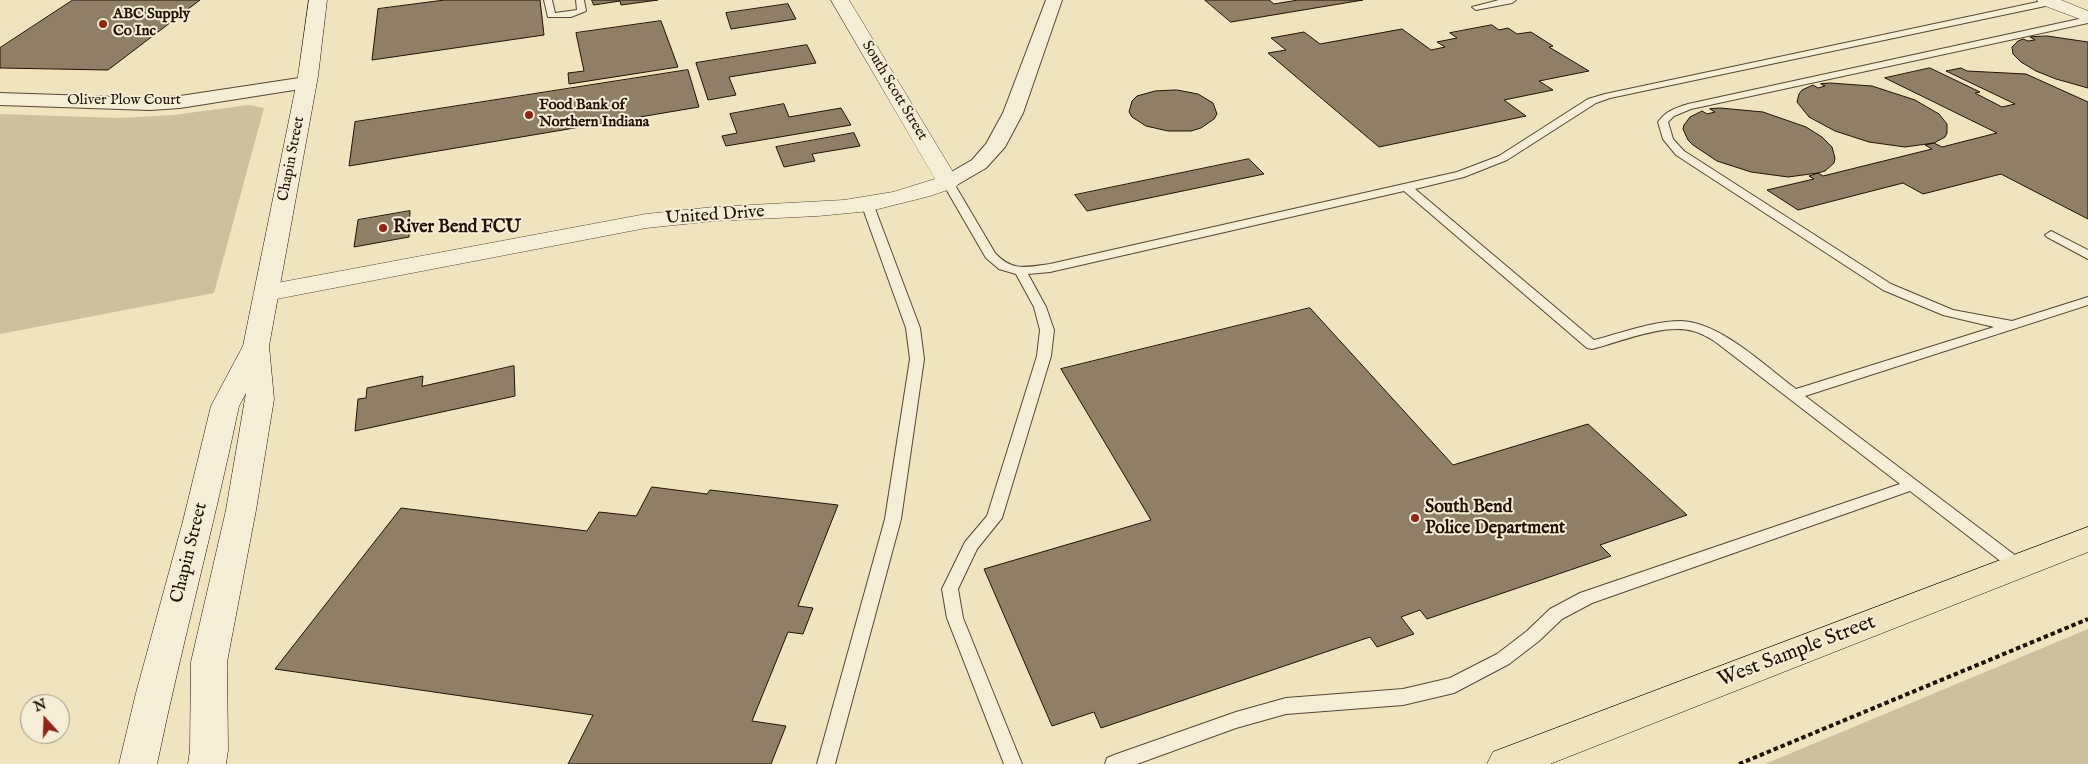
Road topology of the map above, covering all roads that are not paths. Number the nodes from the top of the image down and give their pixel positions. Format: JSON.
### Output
{"nodes":[{"id":1,"x":318,"y":0,"type":"edge"},
{"id":2,"x":548,"y":0,"type":"edge"},
{"id":3,"x":580,"y":0,"type":"edge"},
{"id":4,"x":840,"y":0,"type":"edge"},
{"id":5,"x":1054,"y":0,"type":"edge"},
{"id":6,"x":1512,"y":0,"type":"edge"},
{"id":7,"x":2048,"y":1,"type":"edge"},
{"id":8,"x":1476,"y":6,"type":"dead end"},
{"id":9,"x":2088,"y":18,"type":"edge"},
{"id":10,"x":306,"y":84,"type":"junction"},
{"id":11,"x":0,"y":99,"type":"edge"},
{"id":12,"x":948,"y":182,"type":"junction"},
{"id":13,"x":1407,"y":188,"type":"junction"},
{"id":14,"x":868,"y":206,"type":"junction"},
{"id":15,"x":2051,"y":235,"type":"dead end"},
{"id":16,"x":2088,"y":255,"type":"edge"},
{"id":17,"x":1021,"y":272,"type":"junction"},
{"id":18,"x":266,"y":293,"type":"junction"},
{"id":19,"x":2088,"y":301,"type":"edge"},
{"id":20,"x":2012,"y":325,"type":"junction"},
{"id":21,"x":256,"y":346,"type":"junction"},
{"id":22,"x":1793,"y":394,"type":"junction"},
{"id":23,"x":260,"y":399,"type":"junction"},
{"id":24,"x":226,"y":406,"type":"junction"},
{"id":25,"x":1912,"y":485,"type":"junction"},
{"id":26,"x":2088,"y":539,"type":"edge"},
{"id":27,"x":2018,"y":566,"type":"junction"},
{"id":28,"x":1518,"y":762,"type":"edge"},
{"id":29,"x":138,"y":764,"type":"edge"},
{"id":30,"x":207,"y":764,"type":"edge"},
{"id":31,"x":826,"y":764,"type":"edge"},
{"id":32,"x":1012,"y":764,"type":"edge"},
{"id":33,"x":1114,"y":764,"type":"edge"}],
"edges":[{"from":1,"to":10,"type":"main road","name":"Chapin Street"},
{"from":2,"to":3,"type":"lane"},
{"from":4,"to":12,"type":"main road","name":"South Scott Street"},
{"from":5,"to":12,"type":"street","name":"United Drive"},
{"from":6,"to":8,"type":"lane"},
{"from":7,"to":9,"type":"main road"},
{"from":7,"to":13,"type":"lane"},
{"from":9,"to":20,"type":"lane"},
{"from":10,"to":11,"type":"street","name":"Oliver Plow Court"},
{"from":10,"to":18,"type":"main road","name":"Chapin Street"},
{"from":12,"to":14,"type":"main road","name":"United Drive"},
{"from":12,"to":17,"type":"lane"},
{"from":13,"to":17,"type":"lane"},
{"from":13,"to":22,"type":"lane"},
{"from":14,"to":18,"type":"main road","name":"United Drive"},
{"from":14,"to":31,"type":"lane"},
{"from":15,"to":16,"type":"lane"},
{"from":17,"to":32,"type":"lane"},
{"from":18,"to":21,"type":"main road","name":"Chapin Street"},
{"from":19,"to":20,"type":"lane"},
{"from":20,"to":22,"type":"lane"},
{"from":21,"to":23,"type":"main road","name":"Chapin Street"},
{"from":21,"to":24,"type":"main road","name":"Chapin Street"},
{"from":22,"to":25,"type":"lane"},
{"from":23,"to":24,"type":"lane"},
{"from":23,"to":30,"type":"main road","name":"Chapin Street"},
{"from":24,"to":29,"type":"main road","name":"Chapin Street"},
{"from":25,"to":27,"type":"lane"},
{"from":25,"to":33,"type":"lane"},
{"from":26,"to":27,"type":"main road","name":"West Sample Street"},
{"from":27,"to":28,"type":"main road","name":"West Sample Street"}]}
